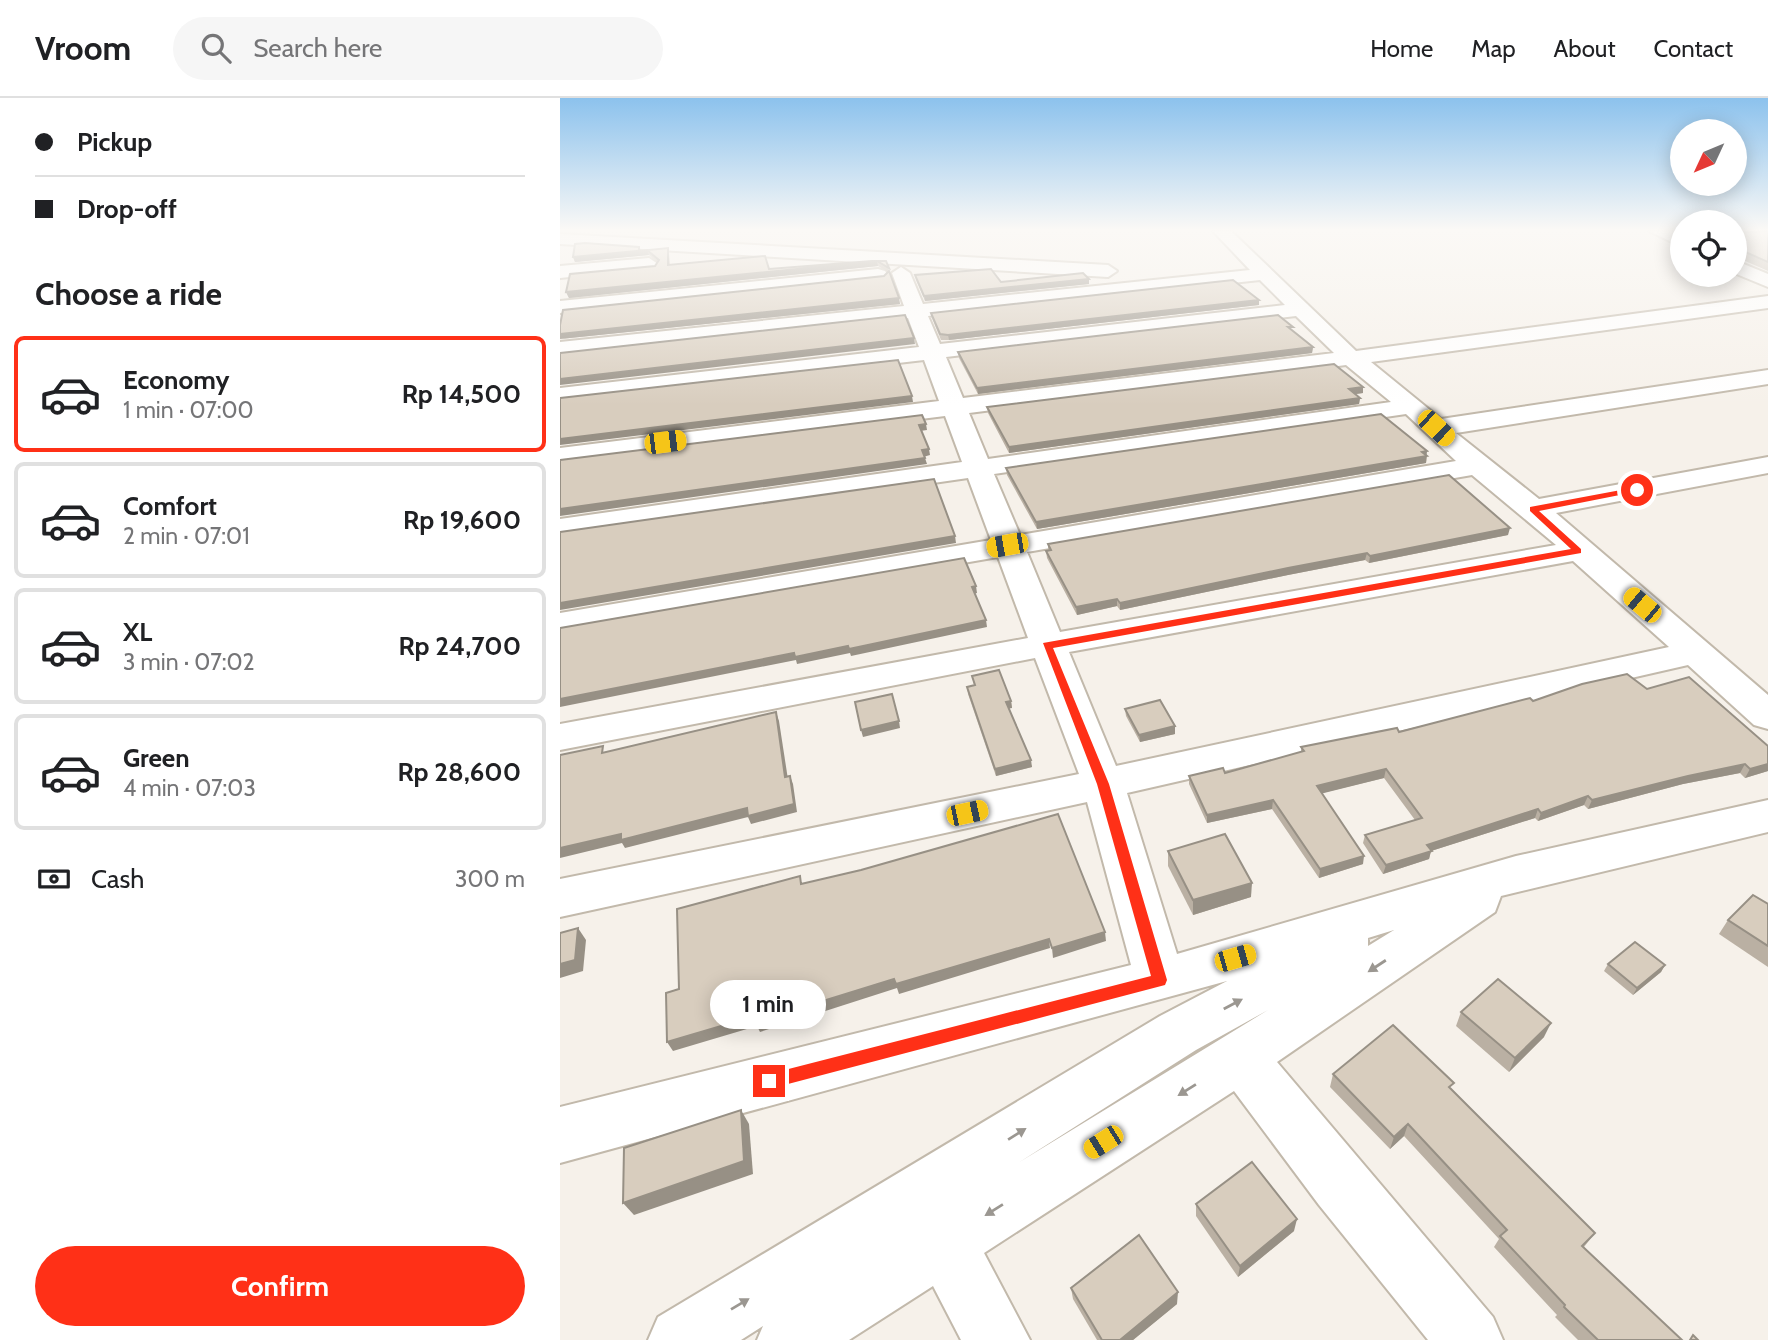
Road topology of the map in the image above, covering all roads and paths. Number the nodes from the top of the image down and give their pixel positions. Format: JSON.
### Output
{"nodes":[{"id":1,"x":741,"y":289,"type":"edge"},
{"id":2,"x":907,"y":289,"type":"edge"},
{"id":3,"x":1119,"y":289,"type":"edge"},
{"id":4,"x":1281,"y":289,"type":"edge"},
{"id":5,"x":1768,"y":303,"type":"edge"},
{"id":6,"x":560,"y":307,"type":"edge"},
{"id":7,"x":1303,"y":309,"type":"junction"},
{"id":8,"x":916,"y":311,"type":"junction"},
{"id":9,"x":560,"y":349,"type":"edge"},
{"id":10,"x":932,"y":352,"type":"junction"},
{"id":11,"x":1350,"y":357,"type":"junction"},
{"id":12,"x":1768,"y":377,"type":"edge"},
{"id":13,"x":560,"y":395,"type":"edge"},
{"id":14,"x":953,"y":405,"type":"junction"},
{"id":15,"x":1412,"y":406,"type":"junction"},
{"id":16,"x":1436,"y":428,"type":"junction"},
{"id":17,"x":560,"y":456,"type":"edge"},
{"id":18,"x":1768,"y":465,"type":"edge"},
{"id":19,"x":1476,"y":466,"type":"junction"},
{"id":20,"x":977,"y":468,"type":"junction"},
{"id":21,"x":1533,"y":509,"type":"junction"},
{"id":22,"x":560,"y":528,"type":"edge"},
{"id":23,"x":1007,"y":545,"type":"junction"},
{"id":24,"x":1578,"y":551,"type":"junction"},
{"id":25,"x":560,"y":623,"type":"edge"},
{"id":26,"x":1047,"y":645,"type":"junction"},
{"id":27,"x":1698,"y":652,"type":"junction"},
{"id":28,"x":1768,"y":716,"type":"edge"},
{"id":29,"x":560,"y":737,"type":"edge"},
{"id":30,"x":1103,"y":784,"type":"junction"},
{"id":31,"x":1768,"y":816,"type":"edge"},
{"id":32,"x":1516,"y":874,"type":"junction"},
{"id":33,"x":560,"y":898,"type":"edge"},
{"id":34,"x":1411,"y":907,"type":"junction"},
{"id":35,"x":1160,"y":980,"type":"junction"},
{"id":36,"x":1240,"y":1057,"type":"junction"},
{"id":37,"x":560,"y":1135,"type":"edge"},
{"id":38,"x":943,"y":1242,"type":"junction"},
{"id":39,"x":681,"y":1340,"type":"edge"},
{"id":40,"x":790,"y":1340,"type":"edge"},
{"id":41,"x":997,"y":1340,"type":"edge"},
{"id":42,"x":1470,"y":1340,"type":"edge"}],
"edges":[{"from":1,"to":6,"type":"street"},
{"from":2,"to":8,"type":"street"},
{"from":3,"to":8,"type":"street"},
{"from":4,"to":7,"type":"street"},
{"from":5,"to":11,"type":"street"},
{"from":7,"to":10,"type":"street"},
{"from":7,"to":11,"type":"street"},
{"from":8,"to":9,"type":"street"},
{"from":8,"to":10,"type":"street"},
{"from":10,"to":13,"type":"street"},
{"from":10,"to":14,"type":"street"},
{"from":11,"to":14,"type":"street"},
{"from":11,"to":15,"type":"street"},
{"from":12,"to":16,"type":"street"},
{"from":14,"to":17,"type":"street"},
{"from":14,"to":20,"type":"street"},
{"from":15,"to":16,"type":"street"},
{"from":15,"to":20,"type":"street"},
{"from":16,"to":19,"type":"street"},
{"from":18,"to":21,"type":"street"},
{"from":19,"to":21,"type":"street"},
{"from":19,"to":23,"type":"street"},
{"from":20,"to":22,"type":"street"},
{"from":20,"to":23,"type":"street"},
{"from":21,"to":24,"type":"street"},
{"from":23,"to":25,"type":"street"},
{"from":23,"to":26,"type":"street"},
{"from":24,"to":26,"type":"street"},
{"from":24,"to":27,"type":"street"},
{"from":26,"to":29,"type":"street"},
{"from":26,"to":30,"type":"street"},
{"from":27,"to":28,"type":"street"},
{"from":27,"to":30,"type":"street"},
{"from":30,"to":33,"type":"street"},
{"from":30,"to":35,"type":"street"},
{"from":31,"to":32,"type":"street"},
{"from":32,"to":34,"type":"street"},
{"from":32,"to":36,"type":"street","one_way":true},
{"from":34,"to":35,"type":"street"},
{"from":39,"to":34,"type":"street","one_way":true},
{"from":35,"to":37,"type":"street"},
{"from":36,"to":38,"type":"street","one_way":true},
{"from":36,"to":42,"type":"street"},
{"from":38,"to":40,"type":"street"},
{"from":38,"to":41,"type":"street"}]}
